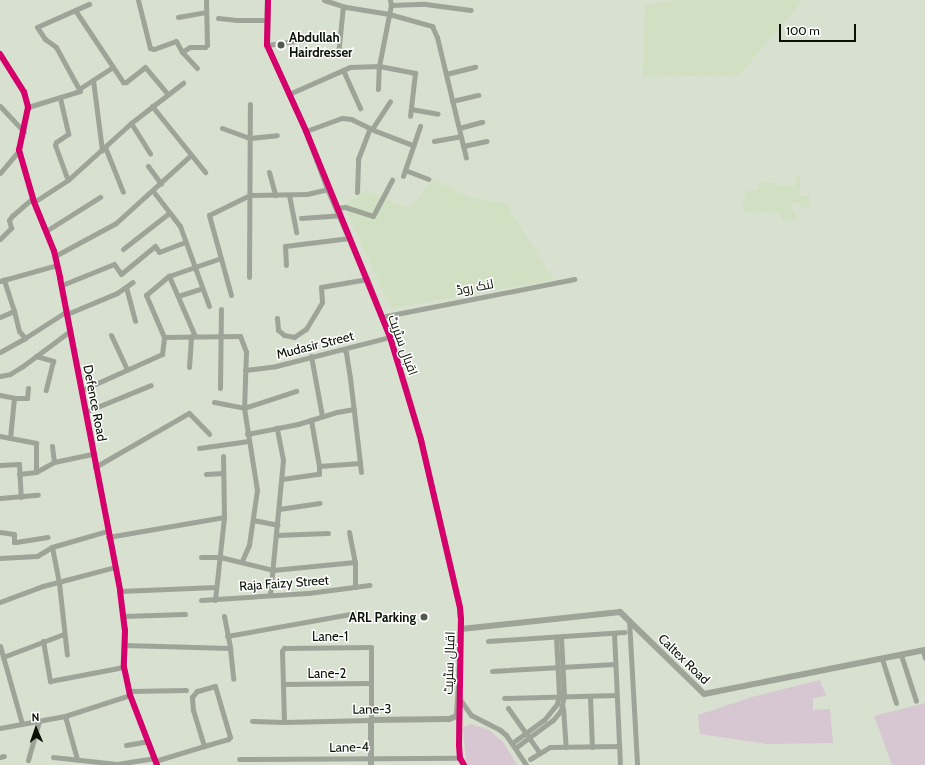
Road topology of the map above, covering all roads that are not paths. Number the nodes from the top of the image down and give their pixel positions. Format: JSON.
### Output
{"nodes":[{"id":1,"x":138,"y":0,"type":"edge"},
{"id":2,"x":206,"y":0,"type":"edge"},
{"id":3,"x":268,"y":0,"type":"edge"},
{"id":4,"x":326,"y":0,"type":"edge"},
{"id":5,"x":391,"y":3,"type":"edge"},
{"id":6,"x":89,"y":4,"type":"dead end"},
{"id":7,"x":343,"y":6,"type":"junction"},
{"id":8,"x":75,"y":10,"type":"junction"},
{"id":9,"x":471,"y":10,"type":"dead end"},
{"id":10,"x":206,"y":12,"type":"junction"},
{"id":11,"x":389,"y":14,"type":"junction"},
{"id":12,"x":178,"y":17,"type":"dead end"},
{"id":13,"x":218,"y":18,"type":"dead end"},
{"id":14,"x":267,"y":20,"type":"junction"},
{"id":15,"x":324,"y":37,"type":"dead end"},
{"id":16,"x":267,"y":45,"type":"junction"},
{"id":17,"x":182,"y":52,"type":"junction"},
{"id":18,"x":0,"y":54,"type":"edge"},
{"id":19,"x":338,"y":55,"type":"dead end"},
{"id":20,"x":379,"y":66,"type":"junction"},
{"id":21,"x":113,"y":67,"type":"junction"},
{"id":22,"x":475,"y":67,"type":"dead end"},
{"id":23,"x":197,"y":68,"type":"dead end"},
{"id":24,"x":343,"y":70,"type":"junction"},
{"id":25,"x":446,"y":74,"type":"junction"},
{"id":26,"x":93,"y":80,"type":"junction"},
{"id":27,"x":182,"y":83,"type":"dead end"},
{"id":28,"x":80,"y":89,"type":"junction"},
{"id":29,"x":378,"y":89,"type":"dead end"},
{"id":30,"x":168,"y":94,"type":"junction"},
{"id":31,"x":289,"y":94,"type":"junction"},
{"id":32,"x":478,"y":95,"type":"dead end"},
{"id":33,"x":60,"y":98,"type":"junction"},
{"id":34,"x":390,"y":100,"type":"dead end"},
{"id":35,"x":452,"y":101,"type":"junction"},
{"id":36,"x":250,"y":104,"type":"dead end"},
{"id":37,"x":0,"y":106,"type":"edge"},
{"id":38,"x":152,"y":106,"type":"junction"},
{"id":39,"x":28,"y":107,"type":"junction"},
{"id":40,"x":360,"y":108,"type":"dead end"},
{"id":41,"x":411,"y":110,"type":"junction"},
{"id":42,"x":438,"y":114,"type":"dead end"},
{"id":43,"x":410,"y":116,"type":"dead end"},
{"id":44,"x":131,"y":122,"type":"junction"},
{"id":45,"x":482,"y":122,"type":"dead end"},
{"id":46,"x":420,"y":126,"type":"dead end"},
{"id":47,"x":222,"y":128,"type":"dead end"},
{"id":48,"x":371,"y":128,"type":"junction"},
{"id":49,"x":459,"y":128,"type":"junction"},
{"id":50,"x":306,"y":131,"type":"junction"},
{"id":51,"x":24,"y":132,"type":"junction"},
{"id":52,"x":277,"y":135,"type":"dead end"},
{"id":53,"x":461,"y":136,"type":"junction"},
{"id":54,"x":250,"y":138,"type":"junction"},
{"id":55,"x":434,"y":141,"type":"dead end"},
{"id":56,"x":486,"y":141,"type":"dead end"},
{"id":57,"x":413,"y":145,"type":"junction"},
{"id":58,"x":463,"y":146,"type":"junction"},
{"id":59,"x":103,"y":148,"type":"junction"},
{"id":60,"x":19,"y":150,"type":"junction"},
{"id":61,"x":150,"y":154,"type":"dead end"},
{"id":62,"x":191,"y":155,"type":"junction"},
{"id":63,"x":466,"y":158,"type":"dead end"},
{"id":64,"x":148,"y":166,"type":"dead end"},
{"id":65,"x":405,"y":170,"type":"junction"},
{"id":66,"x":205,"y":172,"type":"dead end"},
{"id":67,"x":269,"y":172,"type":"dead end"},
{"id":68,"x":0,"y":173,"type":"edge"},
{"id":69,"x":402,"y":176,"type":"dead end"},
{"id":70,"x":68,"y":180,"type":"junction"},
{"id":71,"x":392,"y":180,"type":"dead end"},
{"id":72,"x":428,"y":180,"type":"dead end"},
{"id":73,"x":161,"y":184,"type":"junction"},
{"id":74,"x":328,"y":189,"type":"junction"},
{"id":75,"x":154,"y":191,"type":"junction"},
{"id":76,"x":123,"y":192,"type":"dead end"},
{"id":77,"x":357,"y":192,"type":"dead end"},
{"id":78,"x":250,"y":195,"type":"junction"},
{"id":79,"x":275,"y":195,"type":"junction"},
{"id":80,"x":289,"y":195,"type":"junction"},
{"id":81,"x":100,"y":198,"type":"dead end"},
{"id":82,"x":34,"y":200,"type":"junction"},
{"id":83,"x":337,"y":208,"type":"junction"},
{"id":84,"x":169,"y":213,"type":"junction"},
{"id":85,"x":340,"y":215,"type":"junction"},
{"id":86,"x":301,"y":218,"type":"dead end"},
{"id":87,"x":46,"y":232,"type":"junction"},
{"id":88,"x":296,"y":232,"type":"dead end"},
{"id":89,"x":350,"y":238,"type":"junction"},
{"id":90,"x":0,"y":239,"type":"edge"},
{"id":91,"x":186,"y":242,"type":"junction"},
{"id":92,"x":123,"y":249,"type":"dead end"},
{"id":93,"x":55,"y":256,"type":"junction"},
{"id":94,"x":220,"y":258,"type":"junction"},
{"id":95,"x":57,"y":265,"type":"junction"},
{"id":96,"x":286,"y":265,"type":"dead end"},
{"id":97,"x":194,"y":268,"type":"junction"},
{"id":98,"x":169,"y":276,"type":"junction"},
{"id":99,"x":249,"y":277,"type":"dead end"},
{"id":100,"x":367,"y":279,"type":"junction"},
{"id":101,"x":574,"y":279,"type":"dead end"},
{"id":102,"x":2,"y":281,"type":"edge"},
{"id":103,"x":133,"y":282,"type":"dead end"},
{"id":104,"x":62,"y":285,"type":"junction"},
{"id":105,"x":126,"y":287,"type":"junction"},
{"id":106,"x":202,"y":288,"type":"junction"},
{"id":107,"x":231,"y":295,"type":"dead end"},
{"id":108,"x":178,"y":296,"type":"junction"},
{"id":109,"x":209,"y":306,"type":"dead end"},
{"id":110,"x":220,"y":309,"type":"dead end"},
{"id":111,"x":14,"y":312,"type":"junction"},
{"id":112,"x":67,"y":312,"type":"junction"},
{"id":113,"x":0,"y":317,"type":"edge"},
{"id":114,"x":381,"y":317,"type":"junction"},
{"id":115,"x":278,"y":318,"type":"dead end"},
{"id":116,"x":135,"y":321,"type":"dead end"},
{"id":117,"x":70,"y":331,"type":"junction"},
{"id":118,"x":111,"y":335,"type":"dead end"},
{"id":119,"x":193,"y":336,"type":"junction"},
{"id":120,"x":221,"y":336,"type":"junction"},
{"id":121,"x":164,"y":337,"type":"junction"},
{"id":122,"x":25,"y":338,"type":"junction"},
{"id":123,"x":390,"y":338,"type":"junction"},
{"id":124,"x":343,"y":349,"type":"junction"},
{"id":125,"x":0,"y":352,"type":"edge"},
{"id":126,"x":36,"y":356,"type":"junction"},
{"id":127,"x":311,"y":356,"type":"junction"},
{"id":128,"x":189,"y":367,"type":"dead end"},
{"id":129,"x":127,"y":370,"type":"junction"},
{"id":130,"x":245,"y":370,"type":"junction"},
{"id":131,"x":0,"y":376,"type":"edge"},
{"id":132,"x":151,"y":384,"type":"dead end"},
{"id":133,"x":28,"y":388,"type":"dead end"},
{"id":134,"x":220,"y":388,"type":"dead end"},
{"id":135,"x":46,"y":390,"type":"dead end"},
{"id":136,"x":82,"y":390,"type":"junction"},
{"id":137,"x":296,"y":391,"type":"dead end"},
{"id":138,"x":0,"y":395,"type":"edge"},
{"id":139,"x":14,"y":398,"type":"junction"},
{"id":140,"x":214,"y":402,"type":"dead end"},
{"id":141,"x":244,"y":408,"type":"junction"},
{"id":142,"x":354,"y":408,"type":"junction"},
{"id":143,"x":85,"y":412,"type":"junction"},
{"id":144,"x":322,"y":416,"type":"junction"},
{"id":145,"x":311,"y":420,"type":"junction"},
{"id":146,"x":277,"y":428,"type":"junction"},
{"id":147,"x":209,"y":434,"type":"dead end"},
{"id":148,"x":247,"y":434,"type":"junction"},
{"id":149,"x":0,"y":436,"type":"edge"},
{"id":150,"x":10,"y":438,"type":"junction"},
{"id":151,"x":249,"y":441,"type":"junction"},
{"id":152,"x":52,"y":446,"type":"dead end"},
{"id":153,"x":199,"y":448,"type":"dead end"},
{"id":154,"x":93,"y":454,"type":"junction"},
{"id":155,"x":223,"y":456,"type":"dead end"},
{"id":156,"x":54,"y":462,"type":"junction"},
{"id":157,"x":360,"y":463,"type":"junction"},
{"id":158,"x":0,"y":465,"type":"edge"},
{"id":159,"x":320,"y":466,"type":"junction"},
{"id":160,"x":96,"y":467,"type":"junction"},
{"id":161,"x":36,"y":472,"type":"junction"},
{"id":162,"x":361,"y":472,"type":"dead end"},
{"id":163,"x":223,"y":473,"type":"junction"},
{"id":164,"x":19,"y":474,"type":"junction"},
{"id":165,"x":206,"y":474,"type":"dead end"},
{"id":166,"x":282,"y":479,"type":"junction"},
{"id":167,"x":38,"y":495,"type":"dead end"},
{"id":168,"x":21,"y":496,"type":"junction"},
{"id":169,"x":0,"y":498,"type":"edge"},
{"id":170,"x":320,"y":503,"type":"dead end"},
{"id":171,"x":279,"y":509,"type":"junction"},
{"id":172,"x":224,"y":517,"type":"junction"},
{"id":173,"x":253,"y":520,"type":"junction"},
{"id":174,"x":278,"y":525,"type":"junction"},
{"id":175,"x":107,"y":531,"type":"junction"},
{"id":176,"x":0,"y":532,"type":"edge"},
{"id":177,"x":349,"y":532,"type":"dead end"},
{"id":178,"x":328,"y":533,"type":"dead end"},
{"id":179,"x":276,"y":536,"type":"junction"},
{"id":180,"x":48,"y":537,"type":"dead end"},
{"id":181,"x":108,"y":537,"type":"junction"},
{"id":182,"x":52,"y":547,"type":"junction"},
{"id":183,"x":201,"y":557,"type":"dead end"},
{"id":184,"x":220,"y":557,"type":"junction"},
{"id":185,"x":0,"y":558,"type":"edge"},
{"id":186,"x":242,"y":561,"type":"junction"},
{"id":187,"x":355,"y":562,"type":"junction"},
{"id":188,"x":115,"y":567,"type":"junction"},
{"id":189,"x":273,"y":570,"type":"junction"},
{"id":190,"x":60,"y":583,"type":"junction"},
{"id":191,"x":369,"y":585,"type":"dead end"},
{"id":192,"x":216,"y":587,"type":"junction"},
{"id":193,"x":355,"y":588,"type":"junction"},
{"id":194,"x":120,"y":591,"type":"junction"},
{"id":195,"x":270,"y":595,"type":"junction"},
{"id":196,"x":200,"y":600,"type":"dead end"},
{"id":197,"x":215,"y":600,"type":"junction"},
{"id":198,"x":0,"y":602,"type":"edge"},
{"id":199,"x":356,"y":613,"type":"dead end"},
{"id":200,"x":185,"y":614,"type":"dead end"},
{"id":201,"x":123,"y":616,"type":"junction"},
{"id":202,"x":224,"y":616,"type":"dead end"},
{"id":203,"x":629,"y":620,"type":"junction"},
{"id":204,"x":461,"y":629,"type":"junction"},
{"id":205,"x":625,"y":632,"type":"dead end"},
{"id":206,"x":614,"y":633,"type":"junction"},
{"id":207,"x":64,"y":634,"type":"junction"},
{"id":208,"x":227,"y":636,"type":"junction"},
{"id":209,"x":558,"y":637,"type":"junction"},
{"id":210,"x":43,"y":641,"type":"junction"},
{"id":211,"x":488,"y":641,"type":"dead end"},
{"id":212,"x":124,"y":645,"type":"junction"},
{"id":213,"x":0,"y":646,"type":"edge"},
{"id":214,"x":230,"y":648,"type":"junction"},
{"id":215,"x":924,"y":651,"type":"edge"},
{"id":216,"x":67,"y":655,"type":"dead end"},
{"id":217,"x":901,"y":655,"type":"junction"},
{"id":218,"x":3,"y":657,"type":"junction"},
{"id":219,"x":925,"y":658,"type":"edge"},
{"id":220,"x":882,"y":659,"type":"junction"},
{"id":221,"x":615,"y":664,"type":"junction"},
{"id":222,"x":124,"y":667,"type":"junction"},
{"id":223,"x":560,"y":668,"type":"junction"},
{"id":224,"x":492,"y":672,"type":"dead end"},
{"id":225,"x":233,"y":679,"type":"dead end"},
{"id":226,"x":371,"y":683,"type":"junction"},
{"id":227,"x":282,"y":684,"type":"junction"},
{"id":228,"x":186,"y":690,"type":"dead end"},
{"id":229,"x":129,"y":693,"type":"junction"},
{"id":230,"x":616,"y":695,"type":"junction"},
{"id":231,"x":561,"y":696,"type":"junction"},
{"id":232,"x":590,"y":696,"type":"junction"},
{"id":233,"x":459,"y":698,"type":"junction"},
{"id":234,"x":504,"y":698,"type":"dead end"},
{"id":235,"x":916,"y":701,"type":"dead end"},
{"id":236,"x":896,"y":703,"type":"dead end"},
{"id":237,"x":562,"y":705,"type":"junction"},
{"id":238,"x":508,"y":708,"type":"dead end"},
{"id":239,"x":458,"y":713,"type":"junction"},
{"id":240,"x":66,"y":716,"type":"junction"},
{"id":241,"x":371,"y":720,"type":"junction"},
{"id":242,"x":39,"y":721,"type":"junction"},
{"id":243,"x":252,"y":721,"type":"dead end"},
{"id":244,"x":284,"y":722,"type":"junction"},
{"id":245,"x":22,"y":724,"type":"junction"},
{"id":246,"x":0,"y":728,"type":"edge"},
{"id":247,"x":528,"y":735,"type":"junction"},
{"id":248,"x":148,"y":741,"type":"junction"},
{"id":249,"x":514,"y":745,"type":"junction"},
{"id":250,"x":126,"y":746,"type":"dead end"},
{"id":251,"x":204,"y":746,"type":"junction"},
{"id":252,"x":619,"y":746,"type":"junction"},
{"id":253,"x":566,"y":747,"type":"junction"},
{"id":254,"x":592,"y":747,"type":"junction"},
{"id":255,"x":539,"y":752,"type":"junction"},
{"id":256,"x":53,"y":757,"type":"dead end"},
{"id":257,"x":371,"y":758,"type":"junction"},
{"id":258,"x":460,"y":758,"type":"junction"},
{"id":259,"x":77,"y":759,"type":"junction"},
{"id":260,"x":239,"y":759,"type":"dead end"},
{"id":261,"x":530,"y":759,"type":"dead end"},
{"id":262,"x":28,"y":760,"type":"dead end"},
{"id":263,"x":155,"y":761,"type":"edge"},
{"id":264,"x":371,"y":765,"type":"edge"},
{"id":265,"x":464,"y":765,"type":"edge"},
{"id":266,"x":526,"y":765,"type":"edge"},
{"id":267,"x":620,"y":765,"type":"edge"},
{"id":268,"x":637,"y":765,"type":"edge"}],
"edges":[{"from":1,"to":17,"type":"street"},
{"from":2,"to":10,"type":"street"},
{"from":3,"to":14,"type":"street","name":"اقبال سٹریٹ"},
{"from":4,"to":7,"type":"street"},
{"from":5,"to":9,"type":"street"},
{"from":5,"to":11,"type":"street"},
{"from":6,"to":8,"type":"street"},
{"from":7,"to":11,"type":"street"},
{"from":7,"to":19,"type":"street"},
{"from":8,"to":21,"type":"street"},
{"from":8,"to":28,"type":"street"},
{"from":10,"to":12,"type":"street"},
{"from":10,"to":17,"type":"street"},
{"from":11,"to":20,"type":"street"},
{"from":11,"to":25,"type":"street"},
{"from":13,"to":14,"type":"street"},
{"from":14,"to":16,"type":"street","name":"اقبال سٹریٹ"},
{"from":15,"to":16,"type":"street"},
{"from":16,"to":31,"type":"street","name":"اقبال سٹریٹ"},
{"from":17,"to":23,"type":"street"},
{"from":18,"to":39,"type":"street"},
{"from":20,"to":24,"type":"street"},
{"from":20,"to":29,"type":"street"},
{"from":20,"to":41,"type":"street"},
{"from":21,"to":26,"type":"street"},
{"from":21,"to":30,"type":"street"},
{"from":22,"to":25,"type":"street"},
{"from":24,"to":31,"type":"street"},
{"from":24,"to":40,"type":"street"},
{"from":25,"to":35,"type":"street"},
{"from":26,"to":28,"type":"street"},
{"from":26,"to":59,"type":"street"},
{"from":27,"to":30,"type":"street"},
{"from":28,"to":33,"type":"street"},
{"from":30,"to":38,"type":"street"},
{"from":31,"to":50,"type":"street","name":"اقبال سٹریٹ"},
{"from":32,"to":35,"type":"street"},
{"from":33,"to":39,"type":"street"},
{"from":33,"to":70,"type":"street"},
{"from":34,"to":48,"type":"street"},
{"from":35,"to":49,"type":"street"},
{"from":36,"to":54,"type":"street"},
{"from":37,"to":51,"type":"street"},
{"from":38,"to":44,"type":"street"},
{"from":38,"to":62,"type":"street"},
{"from":39,"to":51,"type":"street"},
{"from":41,"to":42,"type":"street"},
{"from":41,"to":43,"type":"street"},
{"from":44,"to":59,"type":"street"},
{"from":44,"to":61,"type":"street"},
{"from":45,"to":49,"type":"street"},
{"from":46,"to":57,"type":"street"},
{"from":47,"to":54,"type":"street"},
{"from":48,"to":50,"type":"street"},
{"from":48,"to":57,"type":"street"},
{"from":48,"to":77,"type":"street"},
{"from":49,"to":53,"type":"street"},
{"from":50,"to":74,"type":"street","name":"اقبال سٹریٹ"},
{"from":51,"to":60,"type":"street"},
{"from":52,"to":54,"type":"street"},
{"from":53,"to":55,"type":"street"},
{"from":53,"to":58,"type":"street"},
{"from":54,"to":78,"type":"street"},
{"from":56,"to":58,"type":"street"},
{"from":57,"to":65,"type":"street"},
{"from":58,"to":63,"type":"street"},
{"from":59,"to":70,"type":"street"},
{"from":59,"to":76,"type":"street"},
{"from":60,"to":68,"type":"street"},
{"from":60,"to":82,"type":"street","name":"Defence Road"},
{"from":62,"to":66,"type":"street"},
{"from":62,"to":73,"type":"street"},
{"from":64,"to":73,"type":"street"},
{"from":65,"to":69,"type":"street"},
{"from":65,"to":72,"type":"street"},
{"from":67,"to":79,"type":"street"},
{"from":70,"to":82,"type":"street"},
{"from":71,"to":83,"type":"street"},
{"from":73,"to":75,"type":"street"},
{"from":74,"to":80,"type":"street"},
{"from":74,"to":83,"type":"street","name":"اقبال سٹریٹ"},
{"from":75,"to":84,"type":"street"},
{"from":75,"to":93,"type":"street"},
{"from":78,"to":79,"type":"street"},
{"from":78,"to":94,"type":"street"},
{"from":78,"to":99,"type":"street"},
{"from":79,"to":80,"type":"street"},
{"from":80,"to":88,"type":"street"},
{"from":81,"to":87,"type":"street"},
{"from":82,"to":87,"type":"street","name":"Defence Road"},
{"from":82,"to":90,"type":"street"},
{"from":83,"to":85,"type":"street","name":"اقبال سٹریٹ"},
{"from":84,"to":91,"type":"street"},
{"from":84,"to":92,"type":"street"},
{"from":85,"to":86,"type":"street"},
{"from":85,"to":89,"type":"street","name":"اقبال سٹریٹ"},
{"from":87,"to":93,"type":"street","name":"Defence Road"},
{"from":89,"to":96,"type":"street"},
{"from":89,"to":100,"type":"street","name":"اقبال سٹریٹ"},
{"from":91,"to":97,"type":"street"},
{"from":91,"to":104,"type":"street"},
{"from":93,"to":95,"type":"street","name":"Defence Road"},
{"from":94,"to":97,"type":"street"},
{"from":94,"to":107,"type":"street"},
{"from":95,"to":102,"type":"street"},
{"from":95,"to":104,"type":"street","name":"Defence Road"},
{"from":97,"to":98,"type":"street"},
{"from":97,"to":106,"type":"street"},
{"from":98,"to":108,"type":"street"},
{"from":98,"to":121,"type":"street"},
{"from":100,"to":114,"type":"street","name":"اقبال سٹریٹ"},
{"from":100,"to":115,"type":"street"},
{"from":101,"to":114,"type":"street","name":"لنک روڈ"},
{"from":102,"to":111,"type":"street"},
{"from":103,"to":105,"type":"street"},
{"from":104,"to":112,"type":"street","name":"Defence Road"},
{"from":105,"to":112,"type":"street"},
{"from":105,"to":116,"type":"street"},
{"from":106,"to":108,"type":"street"},
{"from":106,"to":109,"type":"street"},
{"from":108,"to":119,"type":"street"},
{"from":110,"to":120,"type":"street"},
{"from":111,"to":113,"type":"street"},
{"from":111,"to":122,"type":"street"},
{"from":112,"to":117,"type":"street","name":"Defence Road"},
{"from":112,"to":122,"type":"street"},
{"from":114,"to":123,"type":"street","name":"اقبال سٹریٹ"},
{"from":117,"to":126,"type":"street"},
{"from":117,"to":136,"type":"street","name":"Defence Road"},
{"from":118,"to":129,"type":"street"},
{"from":119,"to":120,"type":"street"},
{"from":119,"to":121,"type":"street"},
{"from":119,"to":128,"type":"street"},
{"from":120,"to":130,"type":"street"},
{"from":120,"to":134,"type":"street"},
{"from":121,"to":129,"type":"street"},
{"from":122,"to":125,"type":"street"},
{"from":123,"to":124,"type":"street","name":"Mudasir Street"},
{"from":123,"to":204,"type":"street","name":"اقبال سٹریٹ"},
{"from":124,"to":127,"type":"street","name":"Mudasir Street"},
{"from":124,"to":142,"type":"street"},
{"from":126,"to":131,"type":"street"},
{"from":126,"to":135,"type":"street"},
{"from":127,"to":130,"type":"street","name":"Mudasir Street"},
{"from":127,"to":144,"type":"street"},
{"from":129,"to":136,"type":"street"},
{"from":130,"to":141,"type":"street"},
{"from":132,"to":143,"type":"street"},
{"from":133,"to":139,"type":"street"},
{"from":136,"to":143,"type":"street","name":"Defence Road"},
{"from":137,"to":141,"type":"street"},
{"from":138,"to":139,"type":"street"},
{"from":139,"to":150,"type":"street"},
{"from":140,"to":141,"type":"street"},
{"from":141,"to":148,"type":"street"},
{"from":142,"to":144,"type":"street"},
{"from":142,"to":157,"type":"street"},
{"from":143,"to":154,"type":"street","name":"Defence Road"},
{"from":144,"to":145,"type":"street"},
{"from":145,"to":146,"type":"street"},
{"from":145,"to":159,"type":"street"},
{"from":146,"to":148,"type":"street"},
{"from":146,"to":166,"type":"street"},
{"from":147,"to":160,"type":"street"},
{"from":148,"to":151,"type":"street"},
{"from":149,"to":150,"type":"street"},
{"from":150,"to":161,"type":"street"},
{"from":151,"to":153,"type":"street"},
{"from":151,"to":173,"type":"street"},
{"from":152,"to":156,"type":"street"},
{"from":154,"to":156,"type":"street"},
{"from":154,"to":160,"type":"street","name":"Defence Road"},
{"from":155,"to":163,"type":"street"},
{"from":156,"to":161,"type":"street"},
{"from":157,"to":159,"type":"street"},
{"from":157,"to":162,"type":"street"},
{"from":158,"to":164,"type":"street"},
{"from":159,"to":166,"type":"street"},
{"from":160,"to":175,"type":"street","name":"Defence Road"},
{"from":161,"to":164,"type":"street"},
{"from":163,"to":165,"type":"street"},
{"from":163,"to":172,"type":"street"},
{"from":164,"to":168,"type":"street"},
{"from":166,"to":171,"type":"street"},
{"from":167,"to":168,"type":"street"},
{"from":168,"to":169,"type":"street"},
{"from":170,"to":171,"type":"street"},
{"from":171,"to":174,"type":"street"},
{"from":172,"to":181,"type":"street"},
{"from":172,"to":184,"type":"street"},
{"from":173,"to":174,"type":"street"},
{"from":173,"to":186,"type":"street"},
{"from":174,"to":179,"type":"street"},
{"from":175,"to":181,"type":"street","name":"Defence Road"},
{"from":175,"to":182,"type":"street"},
{"from":176,"to":180,"type":"street"},
{"from":177,"to":187,"type":"street"},
{"from":178,"to":179,"type":"street"},
{"from":179,"to":189,"type":"street"},
{"from":181,"to":188,"type":"street","name":"Defence Road"},
{"from":182,"to":185,"type":"street"},
{"from":182,"to":190,"type":"street"},
{"from":183,"to":184,"type":"street"},
{"from":184,"to":186,"type":"street"},
{"from":184,"to":192,"type":"street"},
{"from":186,"to":189,"type":"street"},
{"from":187,"to":189,"type":"street"},
{"from":187,"to":193,"type":"street"},
{"from":188,"to":190,"type":"street"},
{"from":188,"to":194,"type":"street","name":"Defence Road"},
{"from":189,"to":195,"type":"street"},
{"from":190,"to":198,"type":"street"},
{"from":190,"to":207,"type":"street"},
{"from":191,"to":193,"type":"street","name":"Raja Faizy Street"},
{"from":192,"to":194,"type":"street"},
{"from":192,"to":197,"type":"street"},
{"from":193,"to":195,"type":"street","name":"Raja Faizy Street"},
{"from":194,"to":201,"type":"street","name":"Defence Road"},
{"from":195,"to":197,"type":"street","name":"Raja Faizy Street"},
{"from":196,"to":197,"type":"street","name":"Raja Faizy Street"},
{"from":199,"to":208,"type":"street"},
{"from":200,"to":201,"type":"street"},
{"from":201,"to":212,"type":"street","name":"Defence Road"},
{"from":202,"to":208,"type":"street"},
{"from":203,"to":204,"type":"street","name":"Caltex Road"},
{"from":203,"to":220,"type":"street","name":"Caltex Road"},
{"from":203,"to":268,"type":"street"},
{"from":204,"to":233,"type":"street","name":"اقبال سٹریٹ"},
{"from":205,"to":206,"type":"street"},
{"from":206,"to":209,"type":"street"},
{"from":206,"to":221,"type":"street"},
{"from":207,"to":210,"type":"street"},
{"from":207,"to":216,"type":"street"},
{"from":208,"to":214,"type":"street"},
{"from":209,"to":211,"type":"street"},
{"from":209,"to":223,"type":"street"},
{"from":210,"to":218,"type":"street"},
{"from":210,"to":222,"type":"street"},
{"from":212,"to":214,"type":"street"},
{"from":212,"to":222,"type":"street","name":"Defence Road"},
{"from":213,"to":218,"type":"street"},
{"from":214,"to":225,"type":"street"},
{"from":215,"to":217,"type":"street","name":"Caltex Road"},
{"from":215,"to":219,"type":"street"},
{"from":217,"to":220,"type":"street","name":"Caltex Road"},
{"from":217,"to":235,"type":"street"},
{"from":218,"to":245,"type":"street"},
{"from":220,"to":236,"type":"street"},
{"from":221,"to":223,"type":"street"},
{"from":221,"to":230,"type":"street"},
{"from":222,"to":229,"type":"street","name":"Defence Road"},
{"from":223,"to":224,"type":"street"},
{"from":223,"to":231,"type":"street"},
{"from":226,"to":227,"type":"street","name":"Lane-2"},
{"from":226,"to":227,"type":"street","name":"Lane-1"},
{"from":226,"to":241,"type":"street"},
{"from":227,"to":244,"type":"street"},
{"from":228,"to":229,"type":"street"},
{"from":229,"to":240,"type":"street"},
{"from":229,"to":248,"type":"street","name":"Defence Road"},
{"from":230,"to":232,"type":"street"},
{"from":230,"to":252,"type":"street"},
{"from":231,"to":232,"type":"street"},
{"from":231,"to":234,"type":"street"},
{"from":231,"to":237,"type":"street"},
{"from":231,"to":247,"type":"street"},
{"from":232,"to":254,"type":"street"},
{"from":233,"to":239,"type":"street","name":"اقبال سٹریٹ"},
{"from":233,"to":249,"type":"street"},
{"from":237,"to":247,"type":"street"},
{"from":237,"to":253,"type":"street"},
{"from":238,"to":247,"type":"street"},
{"from":239,"to":241,"type":"street","name":"Lane-3"},
{"from":239,"to":258,"type":"street"},
{"from":240,"to":242,"type":"street"},
{"from":240,"to":259,"type":"street"},
{"from":241,"to":244,"type":"street","name":"Lane-3"},
{"from":241,"to":257,"type":"street"},
{"from":242,"to":245,"type":"street"},
{"from":242,"to":262,"type":"street"},
{"from":243,"to":244,"type":"street","name":"Lane-3"},
{"from":245,"to":246,"type":"street"},
{"from":247,"to":249,"type":"street"},
{"from":247,"to":255,"type":"street"},
{"from":248,"to":250,"type":"street"},
{"from":248,"to":263,"type":"street","name":"Defence Road"},
{"from":249,"to":266,"type":"street"},
{"from":251,"to":251,"type":"street"},
{"from":251,"to":263,"type":"street"},
{"from":252,"to":254,"type":"street"},
{"from":252,"to":267,"type":"street"},
{"from":253,"to":254,"type":"street"},
{"from":253,"to":255,"type":"street"},
{"from":255,"to":261,"type":"street"},
{"from":256,"to":259,"type":"street"},
{"from":257,"to":258,"type":"street","name":"Lane-4"},
{"from":257,"to":260,"type":"street","name":"Lane-4"},
{"from":257,"to":264,"type":"street"},
{"from":258,"to":265,"type":"street"},
{"from":259,"to":263,"type":"street"}]}
